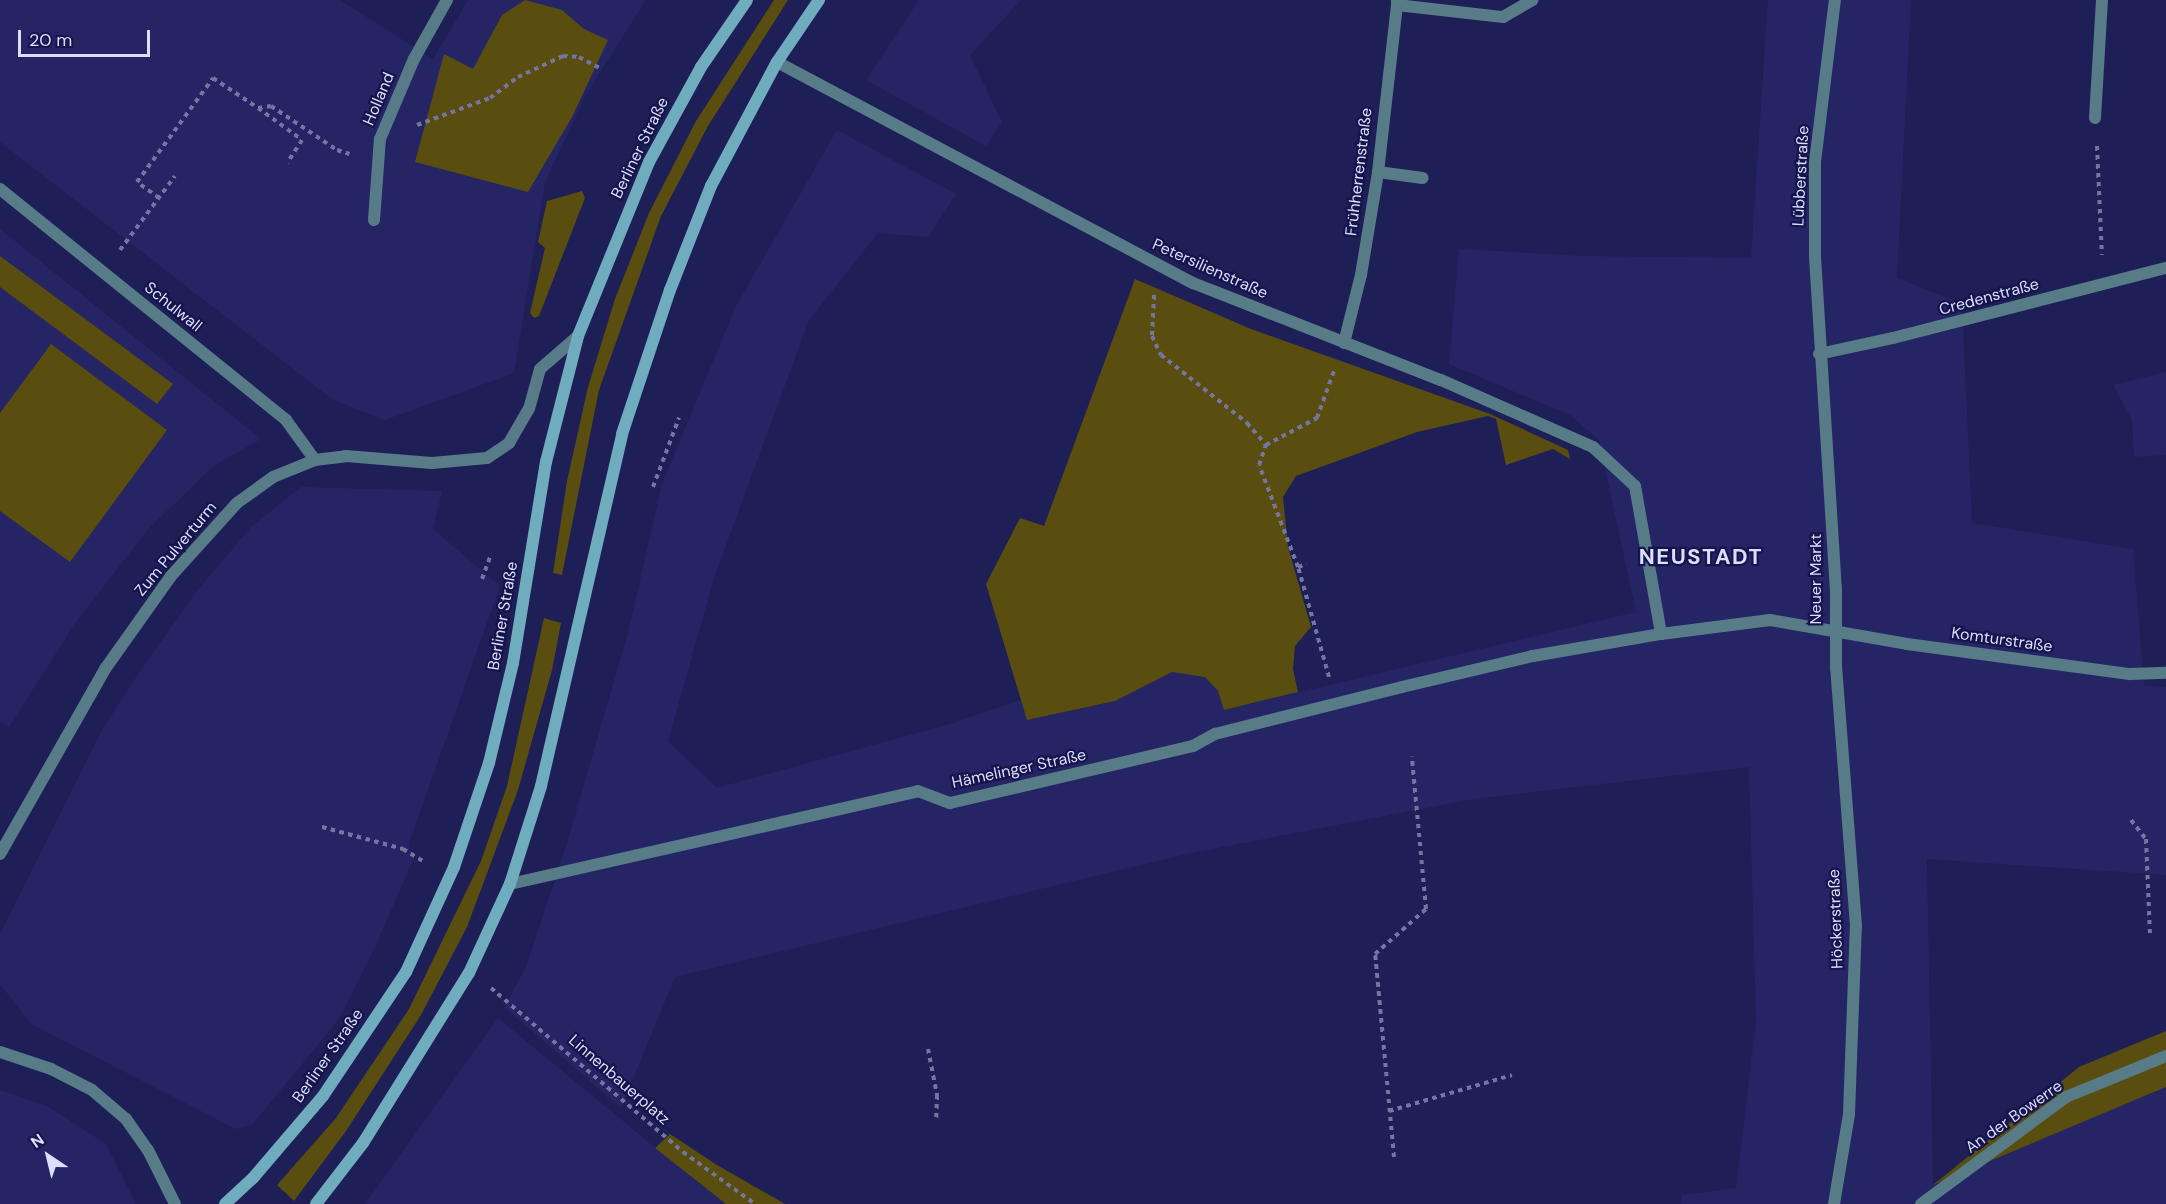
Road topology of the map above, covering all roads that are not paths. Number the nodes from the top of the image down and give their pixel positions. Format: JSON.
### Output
{"nodes":[{"id":1,"x":447,"y":0,"type":"edge"},
{"id":2,"x":747,"y":0,"type":"edge"},
{"id":3,"x":819,"y":0,"type":"edge"},
{"id":4,"x":1532,"y":0,"type":"edge"},
{"id":5,"x":1835,"y":0,"type":"edge"},
{"id":6,"x":2102,"y":0,"type":"edge"},
{"id":7,"x":1397,"y":2,"type":"edge"},
{"id":8,"x":777,"y":62,"type":"junction"},
{"id":9,"x":2095,"y":118,"type":"road end"},
{"id":10,"x":1378,"y":172,"type":"junction"},
{"id":11,"x":1423,"y":178,"type":"dead end"},
{"id":12,"x":0,"y":189,"type":"edge"},
{"id":13,"x":374,"y":220,"type":"dead end"},
{"id":14,"x":2166,"y":268,"type":"edge"},
{"id":15,"x":578,"y":336,"type":"junction"},
{"id":16,"x":1344,"y":343,"type":"junction"},
{"id":17,"x":1819,"y":354,"type":"junction"},
{"id":18,"x":315,"y":460,"type":"junction"},
{"id":19,"x":1834,"y":631,"type":"junction"},
{"id":20,"x":1661,"y":634,"type":"junction"},
{"id":21,"x":1533,"y":656,"type":"joint"},
{"id":22,"x":2166,"y":673,"type":"edge"},
{"id":23,"x":0,"y":854,"type":"edge"},
{"id":24,"x":510,"y":884,"type":"junction"},
{"id":25,"x":0,"y":1052,"type":"edge"},
{"id":26,"x":2166,"y":1056,"type":"edge"},
{"id":27,"x":175,"y":1204,"type":"edge"},
{"id":28,"x":225,"y":1204,"type":"edge"},
{"id":29,"x":316,"y":1204,"type":"edge"},
{"id":30,"x":1834,"y":1204,"type":"edge"},
{"id":31,"x":1921,"y":1204,"type":"edge"}],
"edges":[{"from":1,"to":13,"type":"street","name":"Holland"},
{"from":2,"to":15,"type":"main road","name":"Berliner Straße"},
{"from":3,"to":8,"type":"main road"},
{"from":4,"to":7,"type":"street","name":"Frühherrenstraße"},
{"from":5,"to":17,"type":"street","name":"Lübberstraße"},
{"from":6,"to":9,"type":"street"},
{"from":7,"to":10,"type":"street","name":"Frühherrenstraße"},
{"from":8,"to":16,"type":"street","name":"Petersilienstraße"},
{"from":8,"to":24,"type":"main road"},
{"from":10,"to":11,"type":"street"},
{"from":10,"to":16,"type":"street","name":"Frühherrenstraße"},
{"from":12,"to":18,"type":"street","name":"Schulwall"},
{"from":14,"to":17,"type":"street","name":"Credenstraße"},
{"from":15,"to":18,"type":"street","name":"Zum Pulverturm"},
{"from":15,"to":28,"type":"main road","name":"Berliner Straße"},
{"from":16,"to":20,"type":"street","name":"Petersilienstraße"},
{"from":17,"to":19,"type":"street","name":"Neuer Markt"},
{"from":18,"to":23,"type":"street","name":"Zum Pulverturm"},
{"from":19,"to":20,"type":"street","name":"Neuer Markt"},
{"from":19,"to":22,"type":"street","name":"Komturstraße"},
{"from":19,"to":30,"type":"street","name":"Höckerstraße"},
{"from":20,"to":21,"type":"street","name":"Neuer Markt"},
{"from":21,"to":24,"type":"street","name":"Hämelinger Straße"},
{"from":24,"to":29,"type":"main road"},
{"from":25,"to":27,"type":"street"},
{"from":26,"to":31,"type":"street","name":"An der Bowerre"}]}
